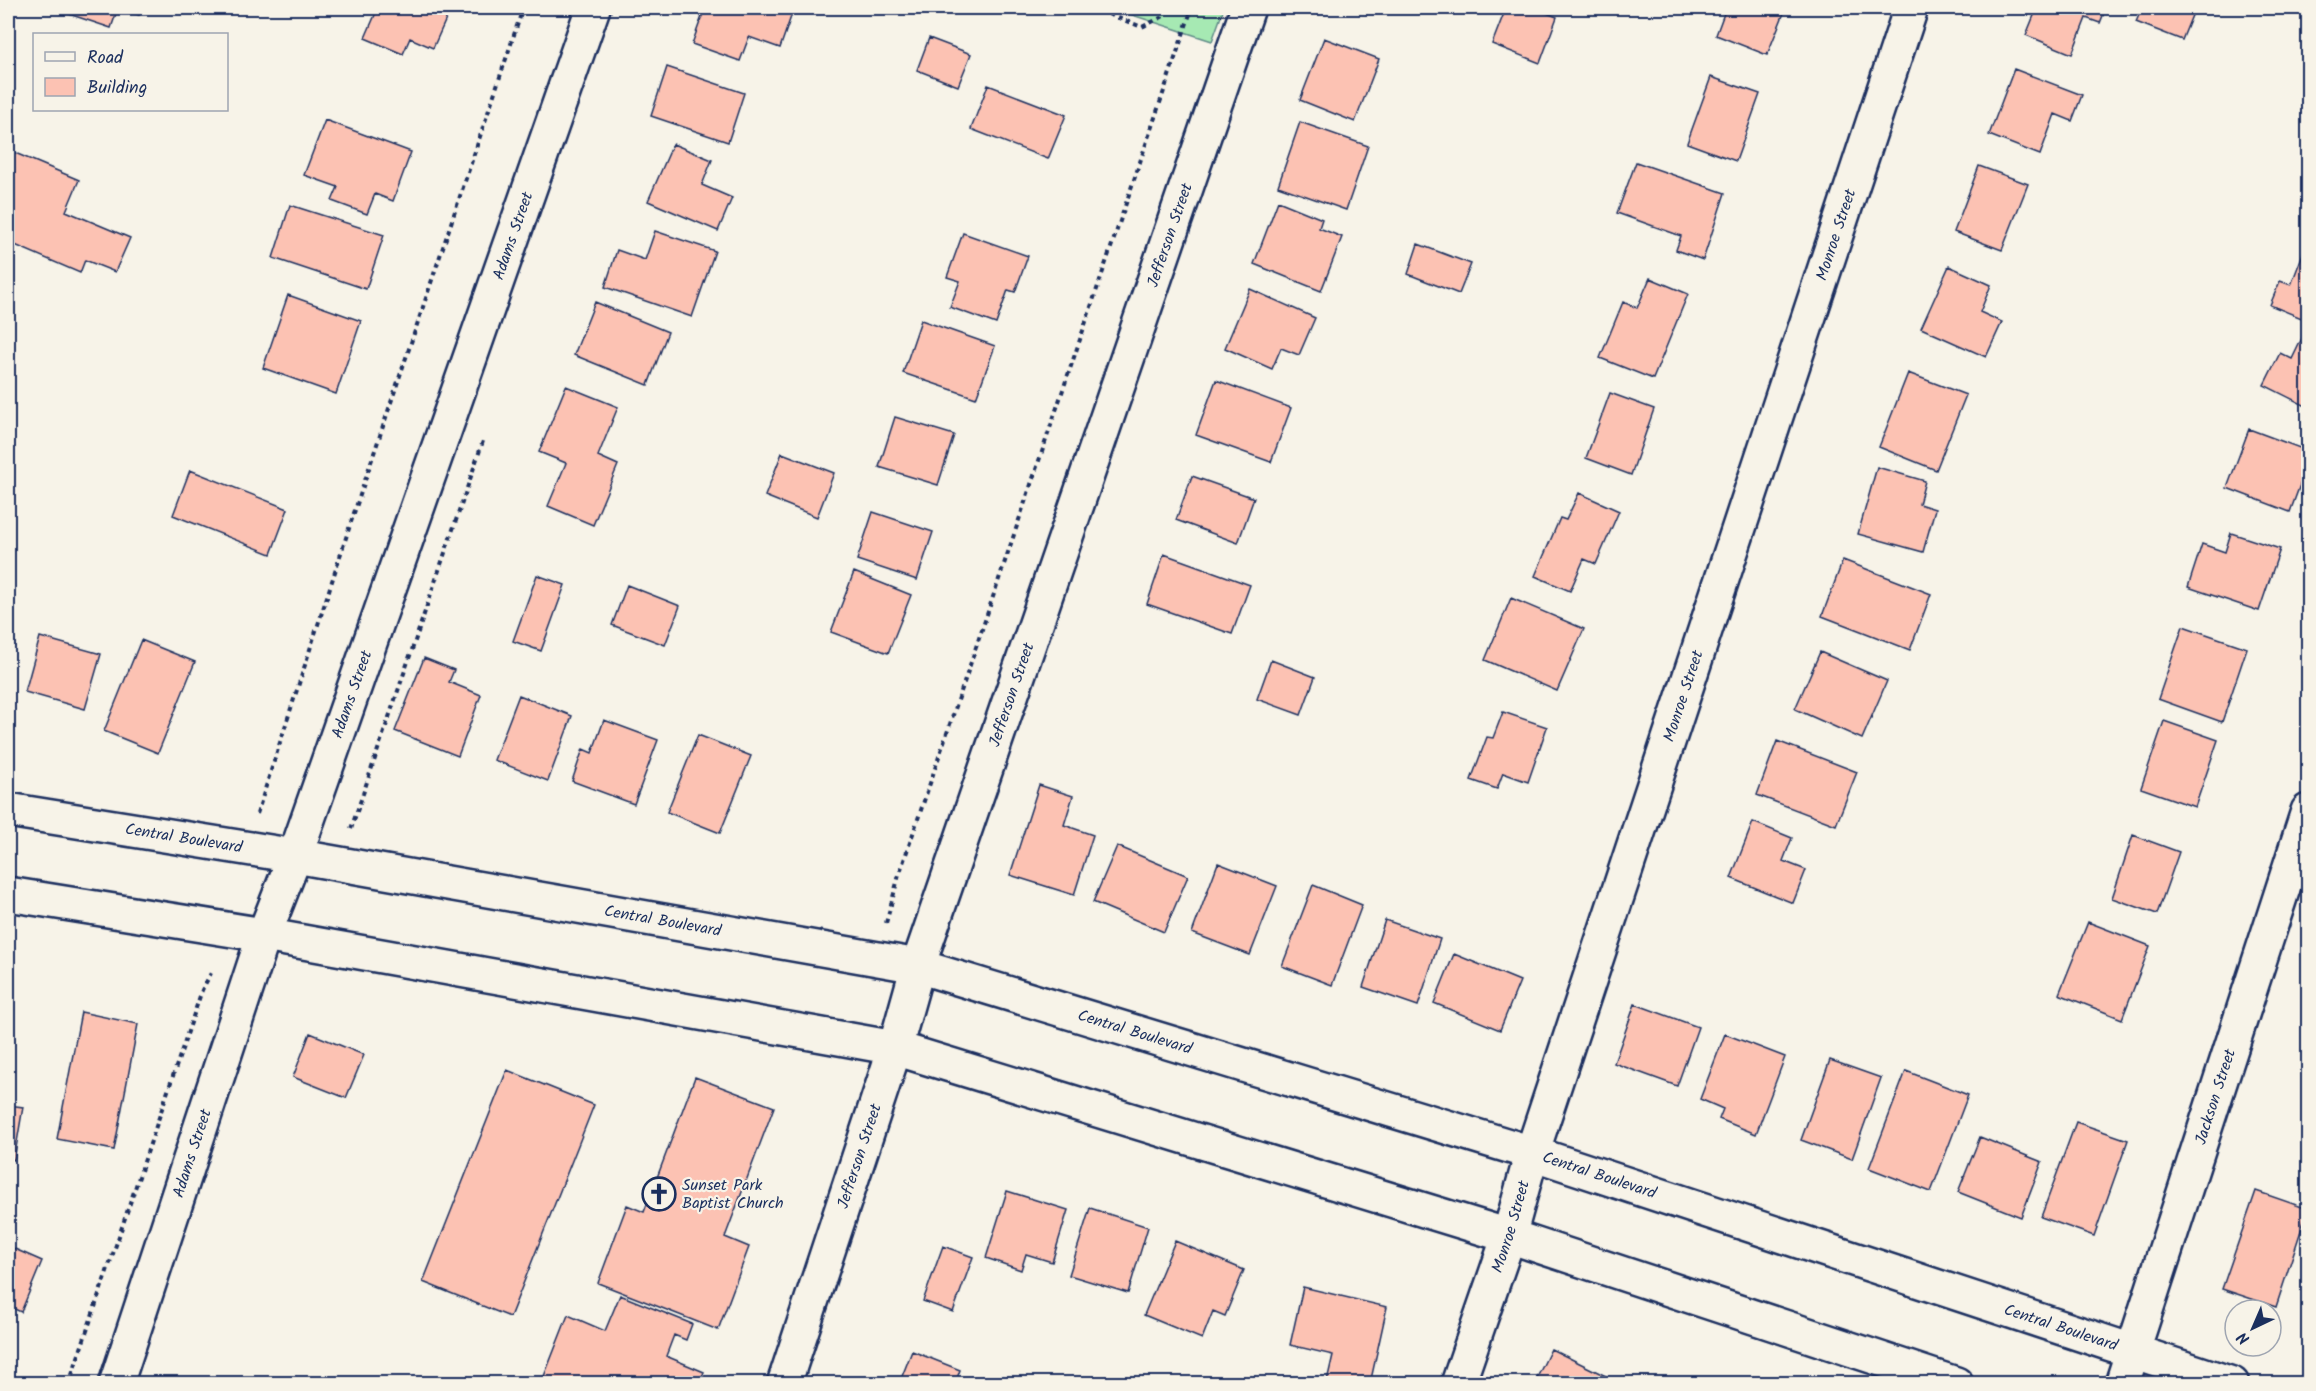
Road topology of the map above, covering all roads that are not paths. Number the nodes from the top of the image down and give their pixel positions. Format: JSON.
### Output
{"nodes":[{"id":1,"x":593,"y":8,"type":"edge"},
{"id":2,"x":1248,"y":8,"type":"edge"},
{"id":3,"x":1911,"y":8,"type":"edge"},
{"id":4,"x":8,"y":810,"type":"edge"},
{"id":5,"x":2308,"y":812,"type":"edge"},
{"id":6,"x":295,"y":856,"type":"junction"},
{"id":7,"x":8,"y":894,"type":"edge"},
{"id":8,"x":264,"y":935,"type":"junction"},
{"id":9,"x":918,"y":966,"type":"junction"},
{"id":10,"x":895,"y":1048,"type":"junction"},
{"id":11,"x":1532,"y":1154,"type":"junction"},
{"id":12,"x":1509,"y":1236,"type":"junction"},
{"id":13,"x":2133,"y":1352,"type":"junction"},
{"id":14,"x":116,"y":1383,"type":"edge"},
{"id":15,"x":784,"y":1383,"type":"edge"},
{"id":16,"x":1458,"y":1383,"type":"edge"},
{"id":17,"x":1956,"y":1383,"type":"edge"},
{"id":18,"x":2122,"y":1383,"type":"edge"},
{"id":19,"x":2232,"y":1383,"type":"edge"}],
"edges":[{"from":1,"to":6,"type":"street","name":"Adams Street"},
{"from":2,"to":9,"type":"street","name":"Jefferson Street"},
{"from":3,"to":11,"type":"street","name":"Monroe Street"},
{"from":4,"to":6,"type":"street","name":"Central Boulevard"},
{"from":5,"to":13,"type":"street","name":"Jackson Street"},
{"from":6,"to":8,"type":"street","name":"Adams Street"},
{"from":6,"to":9,"type":"street","name":"Central Boulevard"},
{"from":7,"to":8,"type":"street"},
{"from":8,"to":10,"type":"street"},
{"from":8,"to":14,"type":"street","name":"Adams Street"},
{"from":9,"to":10,"type":"street","name":"Jefferson Street"},
{"from":9,"to":11,"type":"street","name":"Central Boulevard"},
{"from":10,"to":12,"type":"street"},
{"from":10,"to":15,"type":"street","name":"Jefferson Street"},
{"from":11,"to":12,"type":"street","name":"Monroe Street"},
{"from":11,"to":13,"type":"street","name":"Central Boulevard"},
{"from":12,"to":16,"type":"street","name":"Monroe Street"},
{"from":12,"to":17,"type":"street"},
{"from":13,"to":18,"type":"street","name":"Jackson Street"},
{"from":13,"to":19,"type":"street","name":"Central Boulevard"}]}
